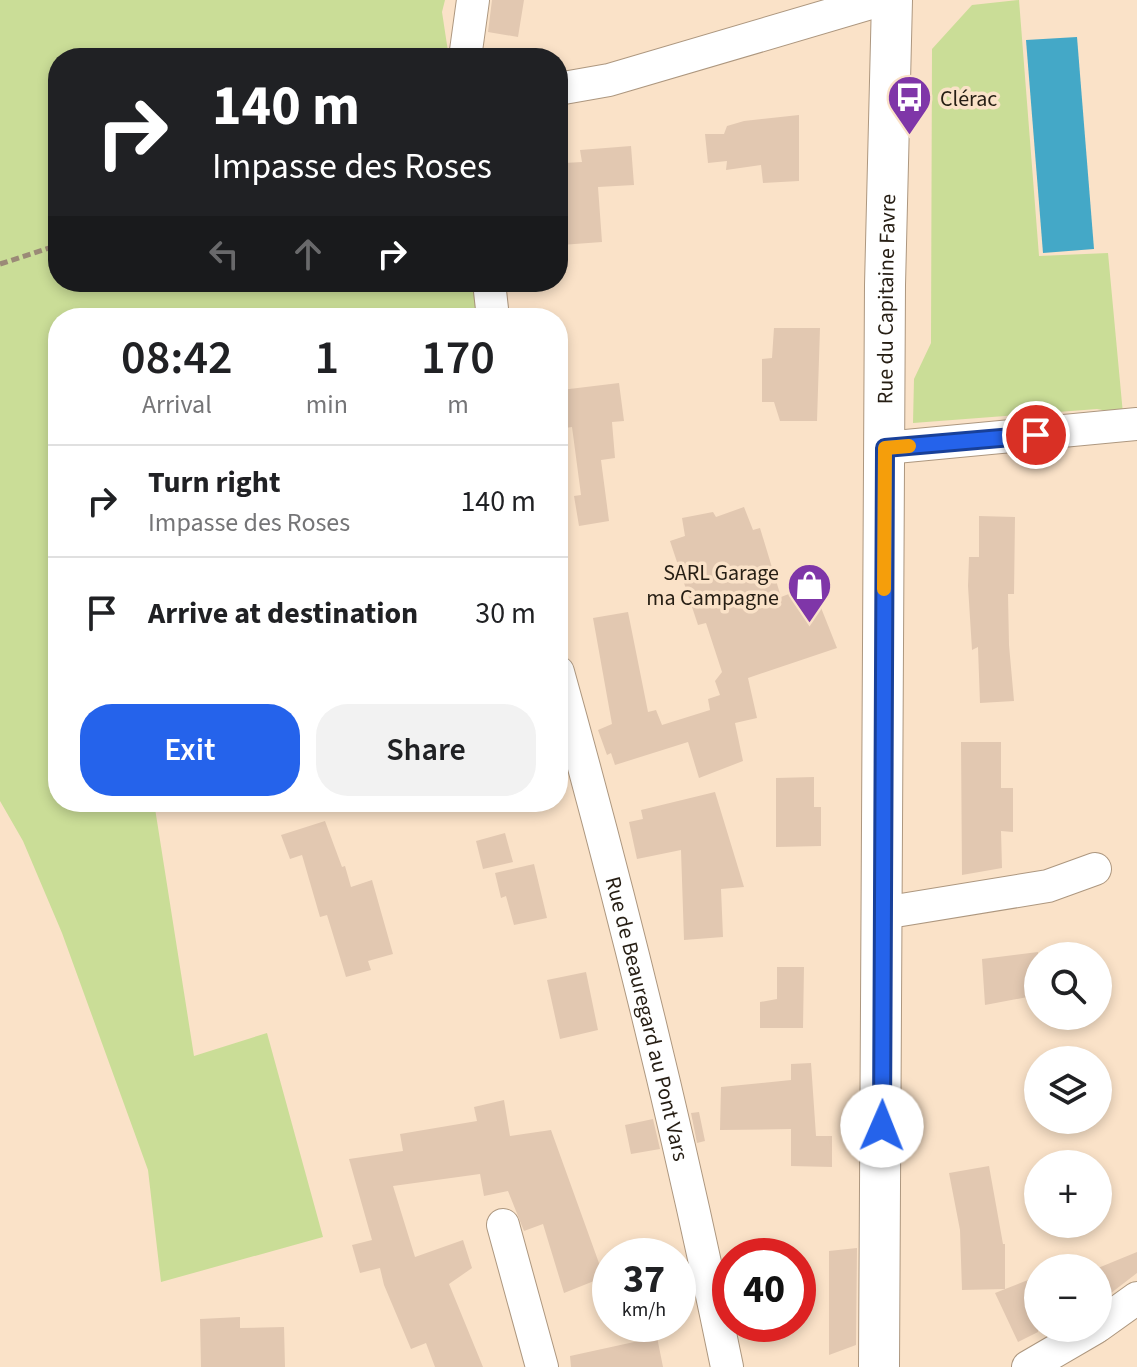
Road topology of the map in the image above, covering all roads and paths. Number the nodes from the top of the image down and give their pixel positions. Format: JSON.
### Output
{"nodes":[{"id":1,"x":473,"y":0,"type":"edge"},
{"id":2,"x":881,"y":0,"type":"edge"},
{"id":3,"x":892,"y":0,"type":"edge"},
{"id":4,"x":466,"y":48,"type":"edge"},
{"id":5,"x":568,"y":87,"type":"edge"},
{"id":6,"x":48,"y":248,"type":"edge"},
{"id":7,"x":0,"y":264,"type":"edge"},
{"id":8,"x":1137,"y":424,"type":"edge"},
{"id":9,"x":885,"y":448,"type":"junction"},
{"id":10,"x":568,"y":708,"type":"edge"},
{"id":11,"x":1095,"y":869,"type":"dead end"},
{"id":12,"x":883,"y":913,"type":"junction"},
{"id":13,"x":503,"y":1225,"type":"dead end"},
{"id":14,"x":1137,"y":1298,"type":"edge"},
{"id":15,"x":1112,"y":1316,"type":"edge"},
{"id":16,"x":1070,"y":1342,"type":"edge"},
{"id":17,"x":542,"y":1367,"type":"edge"},
{"id":18,"x":727,"y":1367,"type":"edge"},
{"id":19,"x":879,"y":1367,"type":"edge"},
{"id":20,"x":1028,"y":1367,"type":"edge"}],
"edges":[{"from":1,"to":4,"type":"street"},
{"from":2,"to":5,"type":"street"},
{"from":3,"to":9,"type":"street","name":"Rue du Capitaine Favre"},
{"from":6,"to":7,"type":"path"},
{"from":8,"to":9,"type":"street"},
{"from":9,"to":12,"type":"street","name":"Rue du Capitaine Favre"},
{"from":10,"to":18,"type":"street","name":"Rue de Beauregard au Pont Vars"},
{"from":11,"to":12,"type":"street"},
{"from":12,"to":19,"type":"street","name":"Rue du Capitaine Favre"},
{"from":13,"to":17,"type":"street"},
{"from":14,"to":15,"type":"street"},
{"from":16,"to":20,"type":"street"}]}
